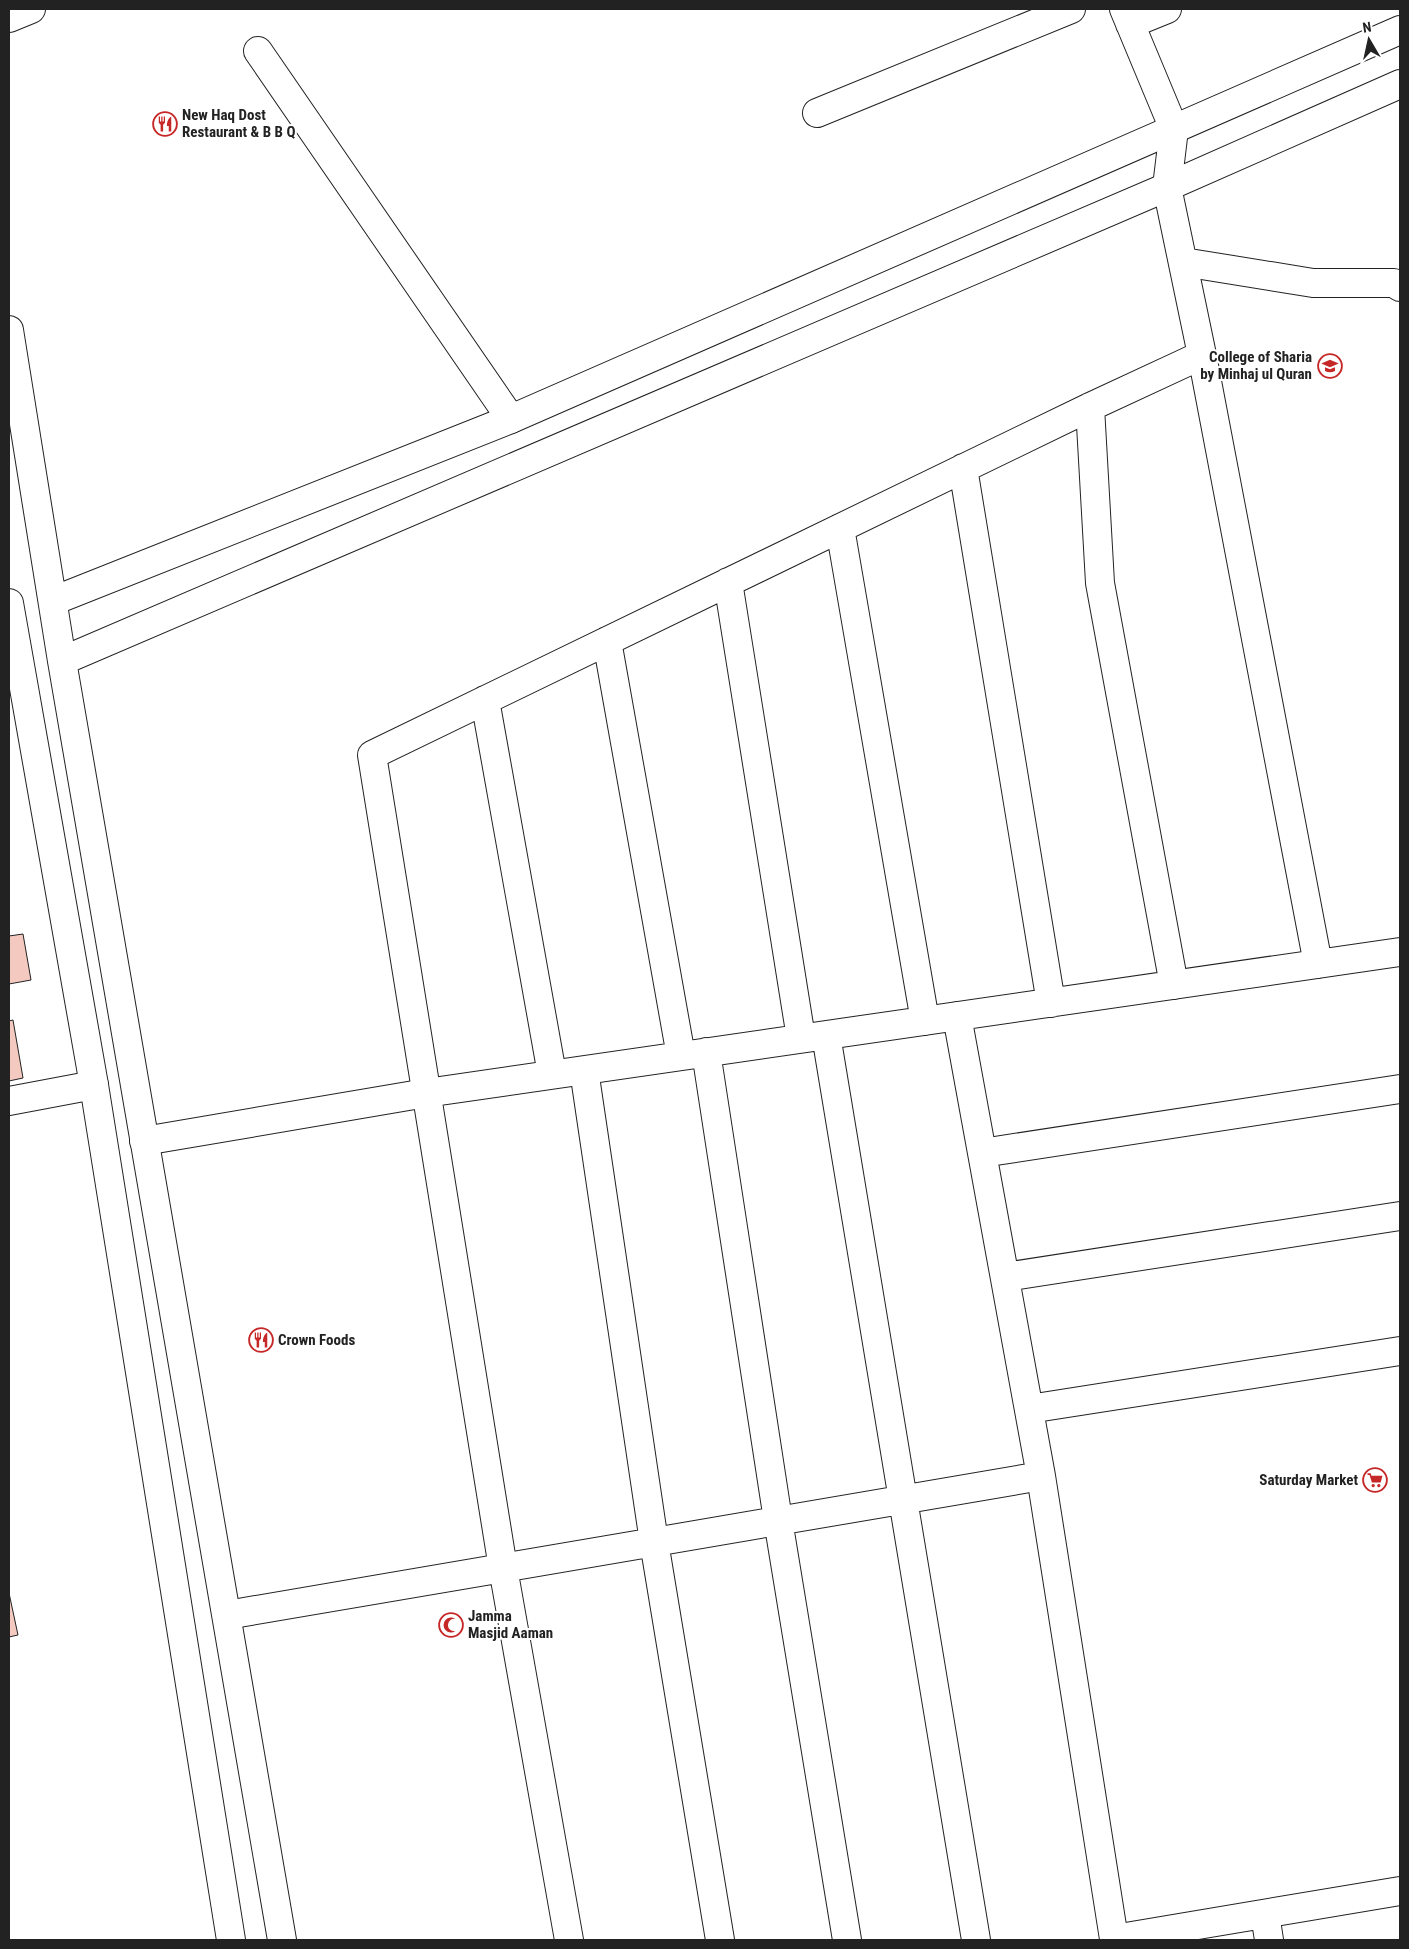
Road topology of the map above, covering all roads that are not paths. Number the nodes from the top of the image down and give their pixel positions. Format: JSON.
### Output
{"nodes":[{"id":1,"x":31,"y":9,"type":"edge"},
{"id":2,"x":1071,"y":9,"type":"edge"},
{"id":3,"x":1166,"y":9,"type":"edge"},
{"id":4,"x":1127,"y":17,"type":"edge"},
{"id":5,"x":9,"y":18,"type":"edge"},
{"id":6,"x":1400,"y":30,"type":"edge"},
{"id":7,"x":258,"y":51,"type":"dead end"},
{"id":8,"x":1400,"y":84,"type":"edge"},
{"id":9,"x":817,"y":113,"type":"dead end"},
{"id":10,"x":1174,"y":129,"type":"junction"},
{"id":11,"x":1167,"y":187,"type":"junction"},
{"id":12,"x":1183,"y":262,"type":"junction"},
{"id":13,"x":1398,"y":283,"type":"edge"},
{"id":14,"x":9,"y":330,"type":"edge"},
{"id":15,"x":1202,"y":355,"type":"junction"},
{"id":16,"x":1090,"y":407,"type":"junction"},
{"id":17,"x":512,"y":419,"type":"junction"},
{"id":18,"x":964,"y":468,"type":"junction"},
{"id":19,"x":840,"y":528,"type":"junction"},
{"id":20,"x":728,"y":582,"type":"junction"},
{"id":21,"x":54,"y":602,"type":"junction"},
{"id":22,"x":9,"y":603,"type":"edge"},
{"id":23,"x":607,"y":641,"type":"junction"},
{"id":24,"x":62,"y":661,"type":"junction"},
{"id":25,"x":485,"y":700,"type":"junction"},
{"id":26,"x":1400,"y":952,"type":"edge"},
{"id":27,"x":1318,"y":964,"type":"junction"},
{"id":28,"x":1174,"y":985,"type":"junction"},
{"id":29,"x":1051,"y":1002,"type":"junction"},
{"id":30,"x":957,"y":1016,"type":"junction"},
{"id":31,"x":925,"y":1021,"type":"junction"},
{"id":32,"x":814,"y":1036,"type":"junction"},
{"id":33,"x":693,"y":1054,"type":"junction"},
{"id":34,"x":584,"y":1070,"type":"junction"},
{"id":35,"x":552,"y":1074,"type":"junction"},
{"id":36,"x":94,"y":1085,"type":"junction"},
{"id":37,"x":1400,"y":1090,"type":"edge"},
{"id":38,"x":426,"y":1093,"type":"junction"},
{"id":39,"x":9,"y":1100,"type":"edge"},
{"id":40,"x":144,"y":1141,"type":"junction"},
{"id":41,"x":982,"y":1153,"type":"junction"},
{"id":42,"x":1400,"y":1216,"type":"edge"},
{"id":43,"x":1005,"y":1278,"type":"junction"},
{"id":44,"x":1400,"y":1351,"type":"edge"},
{"id":45,"x":1029,"y":1409,"type":"junction"},
{"id":46,"x":1041,"y":1476,"type":"junction"},
{"id":47,"x":903,"y":1500,"type":"junction"},
{"id":48,"x":778,"y":1520,"type":"junction"},
{"id":49,"x":654,"y":1542,"type":"junction"},
{"id":50,"x":502,"y":1568,"type":"junction"},
{"id":51,"x":226,"y":1615,"type":"junction"},
{"id":52,"x":1400,"y":1891,"type":"edge"},
{"id":53,"x":1265,"y":1914,"type":"junction"},
{"id":54,"x":231,"y":1940,"type":"edge"},
{"id":55,"x":282,"y":1940,"type":"edge"},
{"id":56,"x":569,"y":1940,"type":"edge"},
{"id":57,"x":720,"y":1940,"type":"edge"},
{"id":58,"x":847,"y":1940,"type":"edge"},
{"id":59,"x":976,"y":1940,"type":"edge"},
{"id":60,"x":1113,"y":1940,"type":"edge"},
{"id":61,"x":1269,"y":1940,"type":"edge"}],
"edges":[{"from":1,"to":5,"type":"main road"},
{"from":2,"to":9,"type":"main road"},
{"from":3,"to":4,"type":"main road"},
{"from":4,"to":10,"type":"main road"},
{"from":6,"to":10,"type":"main road"},
{"from":7,"to":17,"type":"main road"},
{"from":8,"to":11,"type":"main road"},
{"from":10,"to":11,"type":"main road"},
{"from":10,"to":17,"type":"main road"},
{"from":11,"to":12,"type":"main road"},
{"from":11,"to":24,"type":"main road"},
{"from":12,"to":13,"type":"main road"},
{"from":12,"to":15,"type":"main road"},
{"from":14,"to":21,"type":"main road"},
{"from":15,"to":16,"type":"main road"},
{"from":15,"to":27,"type":"main road"},
{"from":16,"to":18,"type":"main road"},
{"from":16,"to":28,"type":"main road"},
{"from":17,"to":21,"type":"main road"},
{"from":18,"to":19,"type":"main road"},
{"from":18,"to":29,"type":"main road"},
{"from":19,"to":20,"type":"main road"},
{"from":19,"to":31,"type":"main road"},
{"from":20,"to":23,"type":"main road"},
{"from":20,"to":32,"type":"main road"},
{"from":21,"to":24,"type":"main road"},
{"from":22,"to":36,"type":"main road"},
{"from":23,"to":25,"type":"main road"},
{"from":23,"to":33,"type":"main road"},
{"from":24,"to":40,"type":"main road"},
{"from":25,"to":35,"type":"main road"},
{"from":25,"to":38,"type":"main road"},
{"from":26,"to":27,"type":"main road"},
{"from":27,"to":28,"type":"main road"},
{"from":28,"to":29,"type":"main road"},
{"from":29,"to":30,"type":"main road"},
{"from":30,"to":31,"type":"main road"},
{"from":30,"to":41,"type":"main road"},
{"from":31,"to":32,"type":"main road"},
{"from":32,"to":33,"type":"main road"},
{"from":32,"to":47,"type":"main road"},
{"from":33,"to":34,"type":"main road"},
{"from":33,"to":48,"type":"main road"},
{"from":34,"to":35,"type":"main road"},
{"from":34,"to":49,"type":"main road"},
{"from":35,"to":38,"type":"main road"},
{"from":36,"to":39,"type":"main road"},
{"from":36,"to":54,"type":"main road"},
{"from":37,"to":41,"type":"main road"},
{"from":38,"to":40,"type":"main road"},
{"from":38,"to":50,"type":"main road"},
{"from":40,"to":51,"type":"main road"},
{"from":41,"to":43,"type":"main road"},
{"from":42,"to":43,"type":"main road"},
{"from":43,"to":45,"type":"main road"},
{"from":44,"to":45,"type":"main road"},
{"from":45,"to":46,"type":"main road"},
{"from":46,"to":47,"type":"main road"},
{"from":46,"to":60,"type":"main road"},
{"from":47,"to":48,"type":"main road"},
{"from":47,"to":59,"type":"main road"},
{"from":48,"to":49,"type":"main road"},
{"from":48,"to":58,"type":"main road"},
{"from":49,"to":50,"type":"main road"},
{"from":49,"to":57,"type":"main road"},
{"from":50,"to":51,"type":"main road"},
{"from":50,"to":56,"type":"main road"},
{"from":51,"to":55,"type":"main road"},
{"from":52,"to":53,"type":"main road"},
{"from":53,"to":60,"type":"main road"},
{"from":53,"to":61,"type":"main road"}]}
